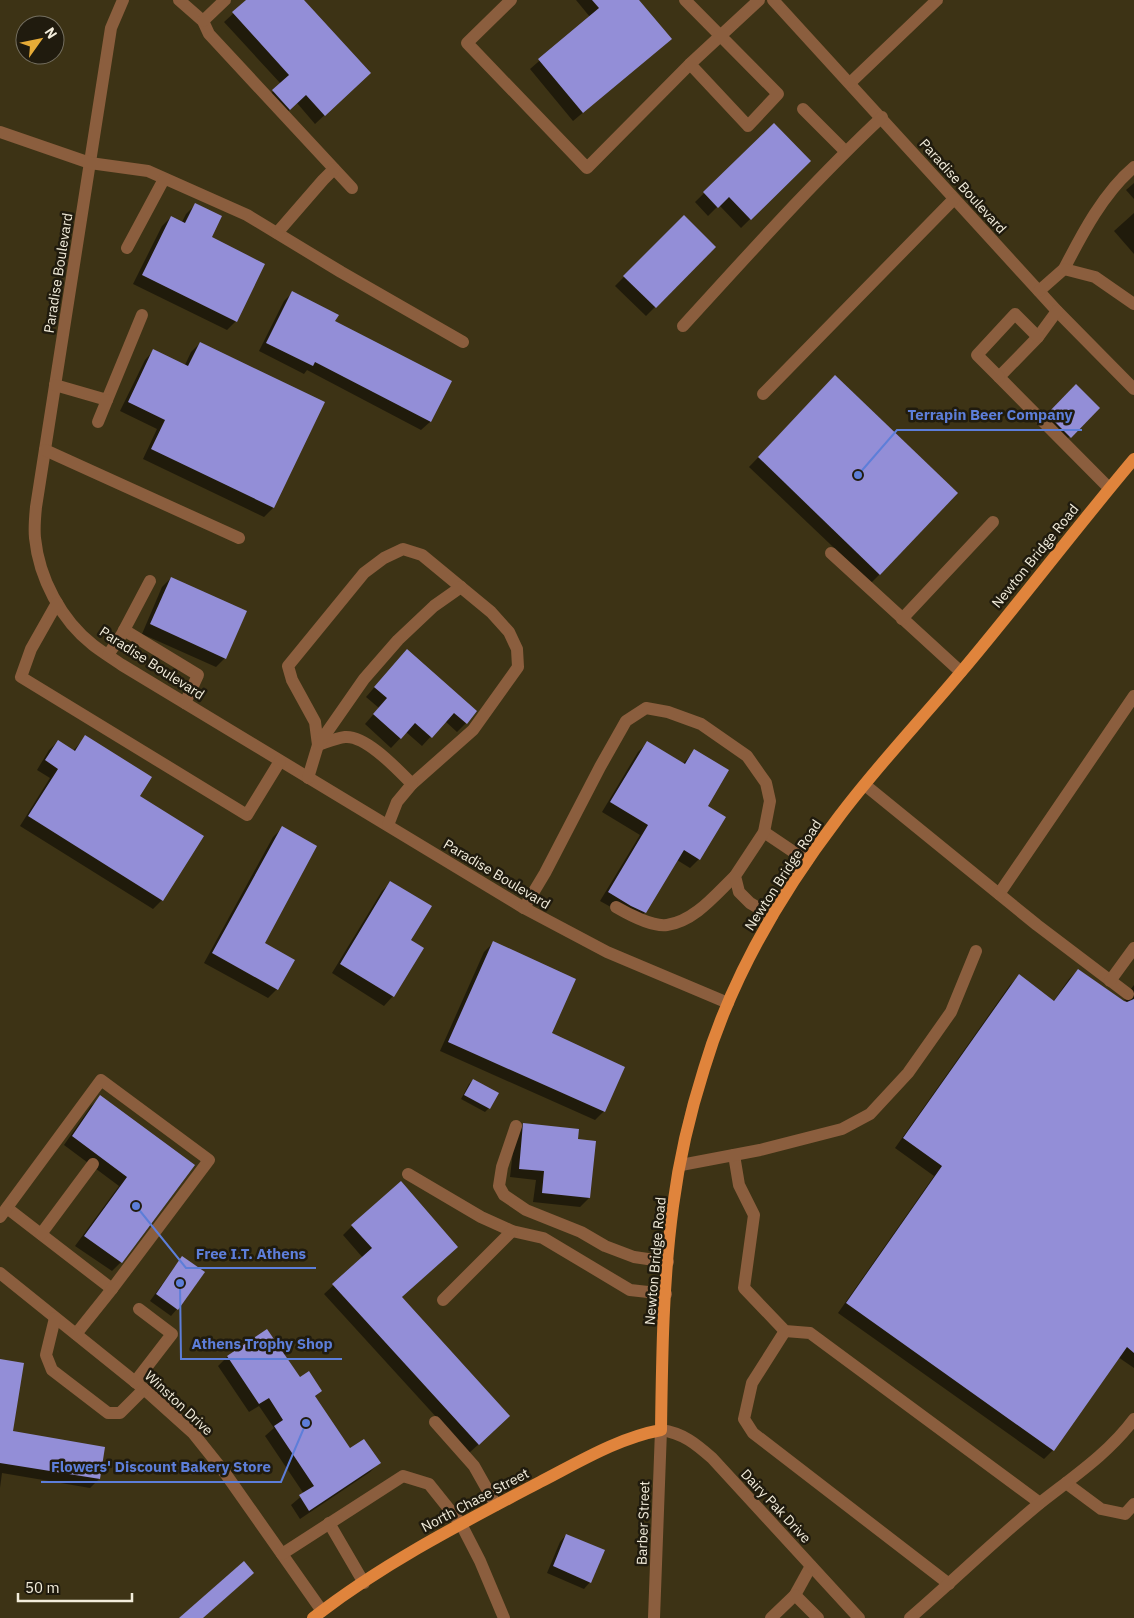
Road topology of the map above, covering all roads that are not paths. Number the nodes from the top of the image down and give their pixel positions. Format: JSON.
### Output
{"nodes":[{"id":1,"x":123,"y":0,"type":"edge"},
{"id":2,"x":179,"y":0,"type":"edge"},
{"id":3,"x":224,"y":0,"type":"edge"},
{"id":4,"x":511,"y":0,"type":"edge"},
{"id":5,"x":685,"y":0,"type":"edge"},
{"id":6,"x":759,"y":0,"type":"edge"},
{"id":7,"x":774,"y":0,"type":"edge"},
{"id":8,"x":937,"y":0,"type":"edge"},
{"id":9,"x":203,"y":21,"type":"junction"},
{"id":10,"x":720,"y":36,"type":"junction"},
{"id":11,"x":690,"y":64,"type":"junction"},
{"id":12,"x":850,"y":83,"type":"junction"},
{"id":13,"x":803,"y":109,"type":"dead end"},
{"id":14,"x":882,"y":117,"type":"junction"},
{"id":15,"x":0,"y":132,"type":"edge"},
{"id":16,"x":845,"y":151,"type":"junction"},
{"id":17,"x":90,"y":163,"type":"junction"},
{"id":18,"x":1134,"y":167,"type":"edge"},
{"id":19,"x":334,"y":169,"type":"junction"},
{"id":20,"x":164,"y":179,"type":"junction"},
{"id":21,"x":352,"y":188,"type":"dead end"},
{"id":22,"x":954,"y":199,"type":"junction"},
{"id":23,"x":277,"y":233,"type":"junction"},
{"id":24,"x":127,"y":248,"type":"dead end"},
{"id":25,"x":1064,"y":269,"type":"junction"},
{"id":26,"x":1039,"y":292,"type":"junction"},
{"id":27,"x":1134,"y":304,"type":"edge"},
{"id":28,"x":1057,"y":311,"type":"junction"},
{"id":29,"x":142,"y":315,"type":"dead end"},
{"id":30,"x":683,"y":326,"type":"dead end"},
{"id":31,"x":1038,"y":337,"type":"junction"},
{"id":32,"x":462,"y":342,"type":"dead end"},
{"id":33,"x":1000,"y":377,"type":"junction"},
{"id":34,"x":55,"y":385,"type":"junction"},
{"id":35,"x":1134,"y":389,"type":"edge"},
{"id":36,"x":764,"y":394,"type":"dead end"},
{"id":37,"x":107,"y":400,"type":"junction"},
{"id":38,"x":98,"y":422,"type":"dead end"},
{"id":39,"x":45,"y":450,"type":"junction"},
{"id":40,"x":1134,"y":458,"type":"edge"},
{"id":41,"x":1109,"y":488,"type":"junction"},
{"id":42,"x":993,"y":522,"type":"dead end"},
{"id":43,"x":239,"y":538,"type":"dead end"},
{"id":44,"x":831,"y":553,"type":"dead end"},
{"id":45,"x":150,"y":581,"type":"dead end"},
{"id":46,"x":461,"y":587,"type":"junction"},
{"id":47,"x":57,"y":603,"type":"junction"},
{"id":48,"x":902,"y":619,"type":"junction"},
{"id":49,"x":124,"y":630,"type":"junction"},
{"id":50,"x":108,"y":655,"type":"junction"},
{"id":51,"x":961,"y":672,"type":"junction"},
{"id":52,"x":1134,"y":696,"type":"edge"},
{"id":53,"x":186,"y":703,"type":"junction"},
{"id":54,"x":318,"y":744,"type":"junction"},
{"id":55,"x":280,"y":761,"type":"junction"},
{"id":56,"x":308,"y":778,"type":"junction"},
{"id":57,"x":412,"y":784,"type":"junction"},
{"id":58,"x":865,"y":785,"type":"junction"},
{"id":59,"x":388,"y":826,"type":"junction"},
{"id":60,"x":764,"y":832,"type":"junction"},
{"id":61,"x":807,"y":861,"type":"junction"},
{"id":62,"x":735,"y":876,"type":"junction"},
{"id":63,"x":999,"y":894,"type":"junction"},
{"id":64,"x":616,"y":907,"type":"dead end"},
{"id":65,"x":524,"y":908,"type":"junction"},
{"id":66,"x":772,"y":916,"type":"junction"},
{"id":67,"x":1134,"y":948,"type":"edge"},
{"id":68,"x":976,"y":951,"type":"dead end"},
{"id":69,"x":1110,"y":981,"type":"junction"},
{"id":70,"x":1128,"y":994,"type":"dead end"},
{"id":71,"x":728,"y":1003,"type":"junction"},
{"id":72,"x":516,"y":1126,"type":"dead end"},
{"id":73,"x":734,"y":1155,"type":"junction"},
{"id":74,"x":93,"y":1164,"type":"dead end"},
{"id":75,"x":681,"y":1165,"type":"junction"},
{"id":76,"x":408,"y":1174,"type":"dead end"},
{"id":77,"x":3,"y":1213,"type":"edge"},
{"id":78,"x":512,"y":1231,"type":"junction"},
{"id":79,"x":41,"y":1234,"type":"junction"},
{"id":80,"x":668,"y":1262,"type":"junction"},
{"id":81,"x":0,"y":1273,"type":"edge"},
{"id":82,"x":112,"y":1289,"type":"junction"},
{"id":83,"x":666,"y":1294,"type":"junction"},
{"id":84,"x":443,"y":1300,"type":"dead end"},
{"id":85,"x":139,"y":1309,"type":"dead end"},
{"id":86,"x":55,"y":1318,"type":"junction"},
{"id":87,"x":785,"y":1331,"type":"junction"},
{"id":88,"x":76,"y":1334,"type":"junction"},
{"id":89,"x":140,"y":1386,"type":"junction"},
{"id":90,"x":1134,"y":1419,"type":"edge"},
{"id":91,"x":435,"y":1422,"type":"dead end"},
{"id":92,"x":661,"y":1430,"type":"junction"},
{"id":93,"x":1066,"y":1483,"type":"junction"},
{"id":94,"x":1040,"y":1503,"type":"junction"},
{"id":95,"x":1134,"y":1504,"type":"edge"},
{"id":96,"x":496,"y":1505,"type":"junction"},
{"id":97,"x":329,"y":1523,"type":"junction"},
{"id":98,"x":461,"y":1524,"type":"junction"},
{"id":99,"x":282,"y":1554,"type":"junction"},
{"id":100,"x":811,"y":1566,"type":"junction"},
{"id":101,"x":364,"y":1583,"type":"junction"},
{"id":102,"x":949,"y":1584,"type":"junction"},
{"id":103,"x":795,"y":1595,"type":"junction"},
{"id":104,"x":317,"y":1615,"type":"edge"},
{"id":105,"x":504,"y":1618,"type":"edge"},
{"id":106,"x":654,"y":1618,"type":"edge"},
{"id":107,"x":771,"y":1618,"type":"edge"},
{"id":108,"x":818,"y":1618,"type":"edge"},
{"id":109,"x":859,"y":1618,"type":"edge"},
{"id":110,"x":910,"y":1618,"type":"edge"}],
"edges":[{"from":1,"to":17,"type":"street","name":"Paradise Boulevard"},
{"from":2,"to":9,"type":"street"},
{"from":3,"to":9,"type":"street"},
{"from":4,"to":11,"type":"street"},
{"from":5,"to":10,"type":"street"},
{"from":6,"to":10,"type":"street"},
{"from":7,"to":12,"type":"street","name":"Paradise Boulevard"},
{"from":8,"to":12,"type":"street"},
{"from":9,"to":19,"type":"street"},
{"from":10,"to":11,"type":"street"},
{"from":10,"to":11,"type":"street"},
{"from":12,"to":14,"type":"street","name":"Paradise Boulevard"},
{"from":13,"to":16,"type":"street"},
{"from":14,"to":16,"type":"street"},
{"from":14,"to":22,"type":"street","name":"Paradise Boulevard"},
{"from":15,"to":17,"type":"street"},
{"from":16,"to":30,"type":"street"},
{"from":17,"to":20,"type":"street"},
{"from":17,"to":34,"type":"street","name":"Paradise Boulevard"},
{"from":18,"to":25,"type":"street"},
{"from":19,"to":21,"type":"street"},
{"from":19,"to":23,"type":"street"},
{"from":20,"to":23,"type":"street"},
{"from":20,"to":24,"type":"street"},
{"from":22,"to":26,"type":"street","name":"Paradise Boulevard"},
{"from":22,"to":36,"type":"street"},
{"from":23,"to":32,"type":"street"},
{"from":25,"to":26,"type":"street"},
{"from":25,"to":27,"type":"street"},
{"from":26,"to":28,"type":"street","name":"Paradise Boulevard"},
{"from":28,"to":31,"type":"street"},
{"from":28,"to":35,"type":"street","name":"Paradise Boulevard"},
{"from":29,"to":37,"type":"street"},
{"from":31,"to":33,"type":"street"},
{"from":31,"to":33,"type":"street"},
{"from":33,"to":41,"type":"street"},
{"from":34,"to":37,"type":"street"},
{"from":34,"to":39,"type":"street","name":"Paradise Boulevard"},
{"from":37,"to":38,"type":"street"},
{"from":39,"to":43,"type":"street"},
{"from":39,"to":47,"type":"street","name":"Paradise Boulevard"},
{"from":40,"to":41,"type":"main road","name":"Newton Bridge Road"},
{"from":41,"to":51,"type":"main road","name":"Newton Bridge Road"},
{"from":42,"to":48,"type":"street"},
{"from":44,"to":48,"type":"street"},
{"from":45,"to":49,"type":"street"},
{"from":46,"to":54,"type":"street"},
{"from":46,"to":54,"type":"street"},
{"from":46,"to":57,"type":"street"},
{"from":47,"to":50,"type":"street","name":"Paradise Boulevard"},
{"from":47,"to":55,"type":"street"},
{"from":48,"to":51,"type":"street"},
{"from":49,"to":50,"type":"street"},
{"from":49,"to":53,"type":"street"},
{"from":50,"to":53,"type":"street","name":"Paradise Boulevard"},
{"from":51,"to":58,"type":"main road","name":"Newton Bridge Road"},
{"from":52,"to":63,"type":"street"},
{"from":53,"to":55,"type":"street","name":"Paradise Boulevard"},
{"from":54,"to":56,"type":"street"},
{"from":54,"to":57,"type":"street"},
{"from":55,"to":56,"type":"street","name":"Paradise Boulevard"},
{"from":56,"to":59,"type":"street","name":"Paradise Boulevard"},
{"from":57,"to":59,"type":"street"},
{"from":58,"to":61,"type":"main road","name":"Newton Bridge Road"},
{"from":58,"to":63,"type":"street"},
{"from":59,"to":65,"type":"street","name":"Paradise Boulevard"},
{"from":60,"to":61,"type":"street"},
{"from":60,"to":62,"type":"street"},
{"from":60,"to":65,"type":"street"},
{"from":61,"to":66,"type":"main road","name":"Newton Bridge Road"},
{"from":62,"to":64,"type":"street"},
{"from":62,"to":66,"type":"street"},
{"from":63,"to":69,"type":"street"},
{"from":65,"to":71,"type":"street","name":"Paradise Boulevard"},
{"from":66,"to":71,"type":"main road","name":"Newton Bridge Road"},
{"from":67,"to":69,"type":"street"},
{"from":68,"to":73,"type":"street"},
{"from":69,"to":70,"type":"street"},
{"from":71,"to":75,"type":"main road","name":"Newton Bridge Road"},
{"from":72,"to":80,"type":"street"},
{"from":73,"to":75,"type":"street"},
{"from":73,"to":87,"type":"street"},
{"from":74,"to":79,"type":"street"},
{"from":75,"to":80,"type":"main road","name":"Newton Bridge Road"},
{"from":76,"to":78,"type":"street"},
{"from":77,"to":79,"type":"street"},
{"from":77,"to":82,"type":"street"},
{"from":78,"to":83,"type":"street"},
{"from":78,"to":84,"type":"street"},
{"from":79,"to":82,"type":"street"},
{"from":80,"to":83,"type":"main road","name":"Newton Bridge Road"},
{"from":81,"to":86,"type":"street","name":"Winston Drive"},
{"from":82,"to":88,"type":"street"},
{"from":83,"to":92,"type":"main road","name":"Newton Bridge Road"},
{"from":85,"to":89,"type":"street"},
{"from":86,"to":88,"type":"street","name":"Winston Drive"},
{"from":86,"to":89,"type":"street"},
{"from":87,"to":94,"type":"street"},
{"from":87,"to":102,"type":"street"},
{"from":88,"to":89,"type":"street","name":"Winston Drive"},
{"from":89,"to":99,"type":"street","name":"Winston Drive"},
{"from":90,"to":93,"type":"street"},
{"from":91,"to":96,"type":"street"},
{"from":92,"to":96,"type":"main road","name":"North Chase Street"},
{"from":92,"to":100,"type":"street","name":"Dairy Pak Drive"},
{"from":92,"to":106,"type":"street","name":"Barber Street"},
{"from":93,"to":94,"type":"street"},
{"from":93,"to":95,"type":"street"},
{"from":94,"to":102,"type":"street"},
{"from":96,"to":98,"type":"main road","name":"North Chase Street"},
{"from":97,"to":98,"type":"street"},
{"from":97,"to":99,"type":"street"},
{"from":97,"to":101,"type":"street"},
{"from":98,"to":101,"type":"main road","name":"North Chase Street"},
{"from":98,"to":105,"type":"street"},
{"from":99,"to":104,"type":"street","name":"Winston Drive"},
{"from":100,"to":103,"type":"street"},
{"from":100,"to":109,"type":"street","name":"Dairy Pak Drive"},
{"from":101,"to":104,"type":"main road","name":"North Chase Street"},
{"from":102,"to":110,"type":"street"},
{"from":103,"to":107,"type":"street"},
{"from":103,"to":108,"type":"street"}]}
